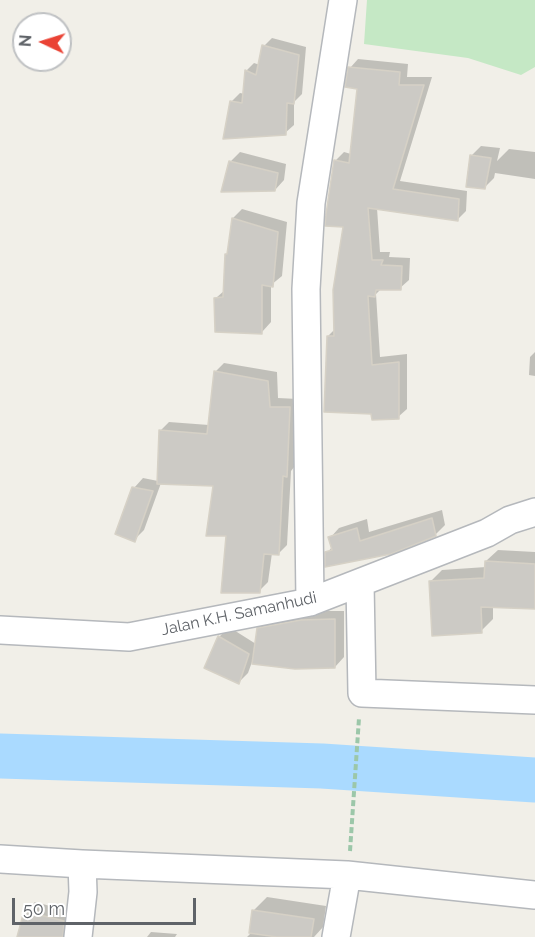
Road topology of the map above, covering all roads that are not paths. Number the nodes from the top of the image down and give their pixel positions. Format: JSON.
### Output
{"nodes":[{"id":1,"x":343,"y":0,"type":"edge"},
{"id":2,"x":535,"y":512,"type":"edge"},
{"id":3,"x":360,"y":583,"type":"junction"},
{"id":4,"x":310,"y":602,"type":"junction"},
{"id":5,"x":0,"y":630,"type":"edge"},
{"id":6,"x":535,"y":700,"type":"edge"},
{"id":7,"x":0,"y":859,"type":"edge"},
{"id":8,"x":82,"y":864,"type":"junction"},
{"id":9,"x":347,"y":875,"type":"junction"},
{"id":10,"x":535,"y":895,"type":"edge"},
{"id":11,"x":78,"y":937,"type":"edge"},
{"id":12,"x":336,"y":937,"type":"edge"}],
"edges":[{"from":1,"to":4,"type":"street"},
{"from":2,"to":3,"type":"street","name":"Jalan K.H. Samanhudi"},
{"from":3,"to":4,"type":"street","name":"Jalan K.H. Samanhudi"},
{"from":3,"to":6,"type":"street"},
{"from":4,"to":5,"type":"street","name":"Jalan K.H. Samanhudi"},
{"from":7,"to":8,"type":"street"},
{"from":8,"to":9,"type":"street"},
{"from":8,"to":11,"type":"street"},
{"from":9,"to":10,"type":"street"},
{"from":9,"to":12,"type":"street"}]}
